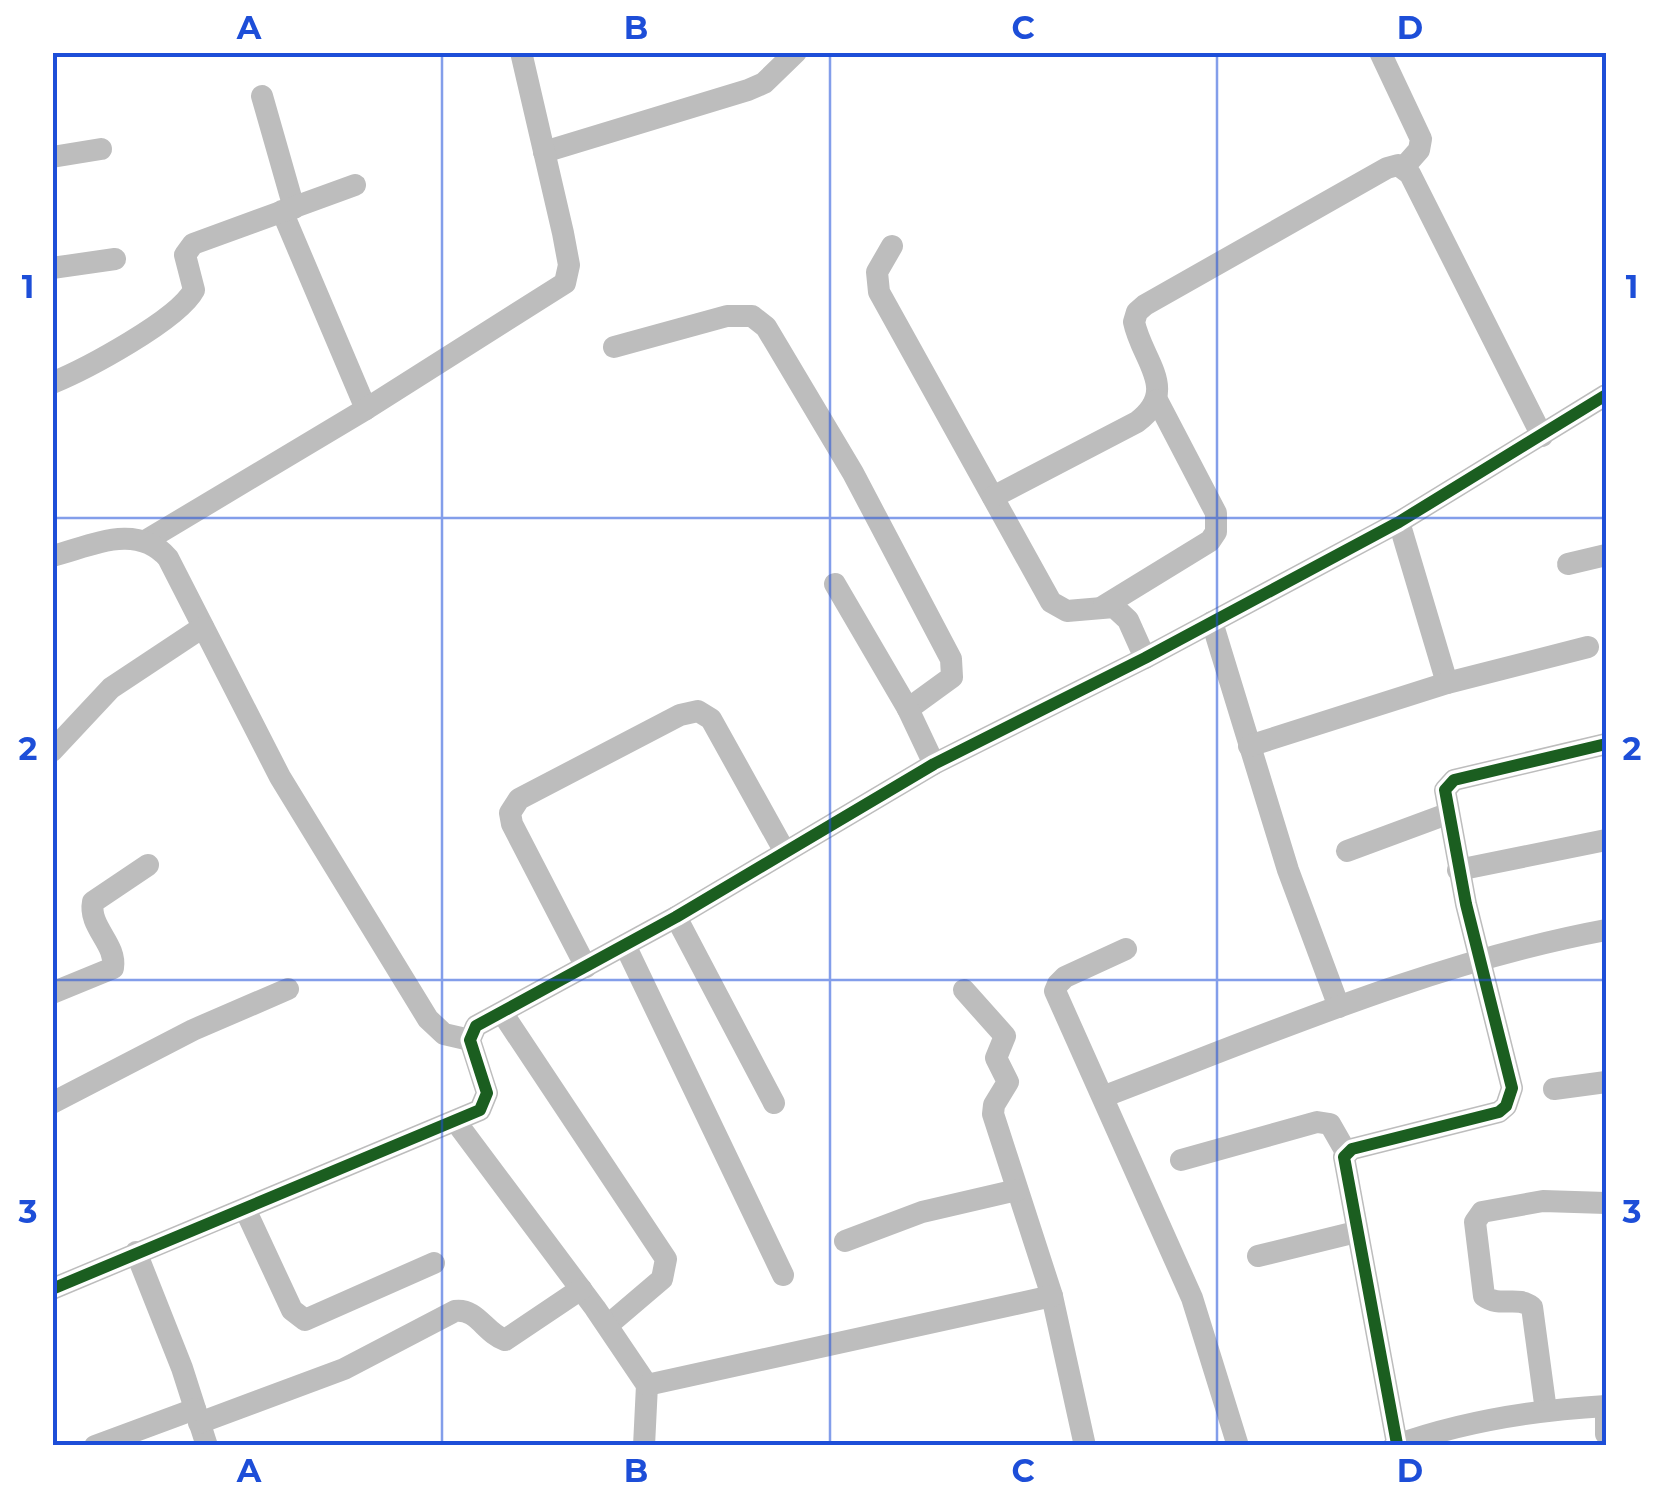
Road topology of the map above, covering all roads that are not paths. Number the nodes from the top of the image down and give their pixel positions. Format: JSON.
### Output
{"nodes":[{"id":1,"x":521,"y":52,"type":"edge"},
{"id":2,"x":796,"y":52,"type":"edge"},
{"id":3,"x":1380,"y":52,"type":"edge"},
{"id":4,"x":262,"y":96,"type":"dead end"},
{"id":5,"x":101,"y":149,"type":"dead end"},
{"id":6,"x":544,"y":152,"type":"junction"},
{"id":7,"x":52,"y":156,"type":"edge"},
{"id":8,"x":1404,"y":167,"type":"junction"},
{"id":9,"x":356,"y":185,"type":"dead end"},
{"id":10,"x":288,"y":210,"type":"junction"},
{"id":11,"x":892,"y":246,"type":"dead end"},
{"id":12,"x":115,"y":259,"type":"dead end"},
{"id":13,"x":52,"y":268,"type":"edge"},
{"id":14,"x":614,"y":347,"type":"dead end"},
{"id":15,"x":52,"y":383,"type":"edge"},
{"id":16,"x":1606,"y":396,"type":"edge"},
{"id":17,"x":1158,"y":400,"type":"junction"},
{"id":18,"x":366,"y":409,"type":"junction"},
{"id":19,"x":1542,"y":436,"type":"junction"},
{"id":20,"x":993,"y":497,"type":"junction"},
{"id":21,"x":1398,"y":522,"type":"junction"},
{"id":22,"x":147,"y":540,"type":"junction"},
{"id":23,"x":1606,"y":554,"type":"edge"},
{"id":24,"x":52,"y":556,"type":"edge"},
{"id":25,"x":1568,"y":564,"type":"dead end"},
{"id":26,"x":836,"y":584,"type":"dead end"},
{"id":27,"x":1104,"y":606,"type":"junction"},
{"id":28,"x":1212,"y":622,"type":"junction"},
{"id":29,"x":203,"y":627,"type":"junction"},
{"id":30,"x":1588,"y":647,"type":"dead end"},
{"id":31,"x":1145,"y":658,"type":"junction"},
{"id":32,"x":1447,"y":683,"type":"junction"},
{"id":33,"x":908,"y":709,"type":"junction"},
{"id":34,"x":1606,"y":744,"type":"edge"},
{"id":35,"x":1249,"y":746,"type":"junction"},
{"id":36,"x":52,"y":751,"type":"edge"},
{"id":37,"x":934,"y":764,"type":"junction"},
{"id":38,"x":1448,"y":814,"type":"junction"},
{"id":39,"x":1606,"y":840,"type":"edge"},
{"id":40,"x":1347,"y":851,"type":"dead end"},
{"id":41,"x":785,"y":852,"type":"junction"},
{"id":42,"x":148,"y":865,"type":"dead end"},
{"id":43,"x":1458,"y":870,"type":"junction"},
{"id":44,"x":676,"y":917,"type":"junction"},
{"id":45,"x":1606,"y":930,"type":"edge"},
{"id":46,"x":625,"y":945,"type":"junction"},
{"id":47,"x":1126,"y":949,"type":"dead end"},
{"id":48,"x":1479,"y":962,"type":"junction"},
{"id":49,"x":586,"y":968,"type":"junction"},
{"id":50,"x":288,"y":989,"type":"dead end"},
{"id":51,"x":964,"y":990,"type":"dead end"},
{"id":52,"x":52,"y":993,"type":"edge"},
{"id":53,"x":1339,"y":1008,"type":"junction"},
{"id":54,"x":503,"y":1014,"type":"junction"},
{"id":55,"x":470,"y":1040,"type":"junction"},
{"id":56,"x":1606,"y":1082,"type":"edge"},
{"id":57,"x":1554,"y":1089,"type":"dead end"},
{"id":58,"x":1105,"y":1096,"type":"junction"},
{"id":59,"x":52,"y":1103,"type":"edge"},
{"id":60,"x":774,"y":1103,"type":"dead end"},
{"id":61,"x":456,"y":1122,"type":"junction"},
{"id":62,"x":1346,"y":1152,"type":"junction"},
{"id":63,"x":1181,"y":1160,"type":"dead end"},
{"id":64,"x":1017,"y":1190,"type":"junction"},
{"id":65,"x":1606,"y":1203,"type":"edge"},
{"id":66,"x":245,"y":1209,"type":"junction"},
{"id":67,"x":1356,"y":1232,"type":"junction"},
{"id":68,"x":845,"y":1241,"type":"dead end"},
{"id":69,"x":136,"y":1252,"type":"junction"},
{"id":70,"x":1258,"y":1256,"type":"dead end"},
{"id":71,"x":434,"y":1263,"type":"dead end"},
{"id":72,"x":783,"y":1276,"type":"dead end"},
{"id":73,"x":52,"y":1289,"type":"edge"},
{"id":74,"x":581,"y":1289,"type":"junction"},
{"id":75,"x":1052,"y":1296,"type":"junction"},
{"id":76,"x":608,"y":1325,"type":"junction"},
{"id":77,"x":648,"y":1385,"type":"junction"},
{"id":78,"x":1606,"y":1406,"type":"edge"},
{"id":79,"x":1546,"y":1410,"type":"junction"},
{"id":80,"x":197,"y":1416,"type":"junction"},
{"id":81,"x":1606,"y":1434,"type":"edge"},
{"id":82,"x":1395,"y":1445,"type":"edge"},
{"id":83,"x":96,"y":1446,"type":"edge"},
{"id":84,"x":207,"y":1446,"type":"edge"},
{"id":85,"x":644,"y":1446,"type":"edge"},
{"id":86,"x":1084,"y":1446,"type":"edge"},
{"id":87,"x":1238,"y":1446,"type":"edge"}],
"edges":[{"from":1,"to":6,"type":"street"},
{"from":2,"to":6,"type":"street"},
{"from":3,"to":8,"type":"street"},
{"from":4,"to":10,"type":"street"},
{"from":5,"to":7,"type":"street"},
{"from":6,"to":18,"type":"street"},
{"from":8,"to":17,"type":"street"},
{"from":8,"to":19,"type":"street"},
{"from":9,"to":10,"type":"street"},
{"from":10,"to":15,"type":"street"},
{"from":10,"to":18,"type":"street"},
{"from":11,"to":20,"type":"street"},
{"from":12,"to":13,"type":"street"},
{"from":14,"to":33,"type":"street"},
{"from":16,"to":19,"type":"street"},
{"from":17,"to":20,"type":"street"},
{"from":17,"to":27,"type":"street"},
{"from":18,"to":22,"type":"street"},
{"from":19,"to":21,"type":"street"},
{"from":20,"to":27,"type":"street"},
{"from":21,"to":28,"type":"street"},
{"from":21,"to":32,"type":"street"},
{"from":22,"to":24,"type":"street"},
{"from":22,"to":29,"type":"street"},
{"from":23,"to":25,"type":"street"},
{"from":26,"to":33,"type":"street"},
{"from":27,"to":31,"type":"street"},
{"from":28,"to":31,"type":"street"},
{"from":28,"to":35,"type":"street"},
{"from":29,"to":36,"type":"street"},
{"from":29,"to":55,"type":"street"},
{"from":30,"to":32,"type":"street"},
{"from":31,"to":37,"type":"street"},
{"from":32,"to":35,"type":"street"},
{"from":33,"to":37,"type":"street"},
{"from":34,"to":38,"type":"street"},
{"from":35,"to":53,"type":"street"},
{"from":37,"to":41,"type":"street"},
{"from":38,"to":40,"type":"street"},
{"from":38,"to":43,"type":"street"},
{"from":39,"to":43,"type":"street"},
{"from":41,"to":44,"type":"street"},
{"from":41,"to":49,"type":"street"},
{"from":42,"to":52,"type":"street"},
{"from":43,"to":48,"type":"street"},
{"from":44,"to":46,"type":"street"},
{"from":44,"to":60,"type":"street"},
{"from":45,"to":48,"type":"street"},
{"from":46,"to":49,"type":"street"},
{"from":46,"to":72,"type":"street"},
{"from":47,"to":58,"type":"street"},
{"from":48,"to":53,"type":"street"},
{"from":48,"to":62,"type":"street"},
{"from":49,"to":54,"type":"street"},
{"from":50,"to":59,"type":"street"},
{"from":51,"to":64,"type":"street"},
{"from":53,"to":58,"type":"street"},
{"from":54,"to":55,"type":"street"},
{"from":54,"to":76,"type":"street"},
{"from":55,"to":61,"type":"street"},
{"from":56,"to":57,"type":"street"},
{"from":58,"to":87,"type":"street"},
{"from":61,"to":66,"type":"street"},
{"from":61,"to":74,"type":"street"},
{"from":62,"to":63,"type":"street"},
{"from":62,"to":67,"type":"street"},
{"from":64,"to":68,"type":"street"},
{"from":64,"to":75,"type":"street"},
{"from":65,"to":79,"type":"street"},
{"from":66,"to":69,"type":"street"},
{"from":66,"to":71,"type":"street"},
{"from":67,"to":70,"type":"street"},
{"from":67,"to":82,"type":"street"},
{"from":69,"to":73,"type":"street"},
{"from":69,"to":80,"type":"street"},
{"from":74,"to":76,"type":"street"},
{"from":74,"to":80,"type":"street"},
{"from":75,"to":77,"type":"street"},
{"from":75,"to":86,"type":"street"},
{"from":76,"to":77,"type":"street"},
{"from":77,"to":85,"type":"street"},
{"from":78,"to":79,"type":"street"},
{"from":78,"to":81,"type":"street"},
{"from":79,"to":82,"type":"street"},
{"from":80,"to":83,"type":"street"},
{"from":80,"to":84,"type":"street"}]}
